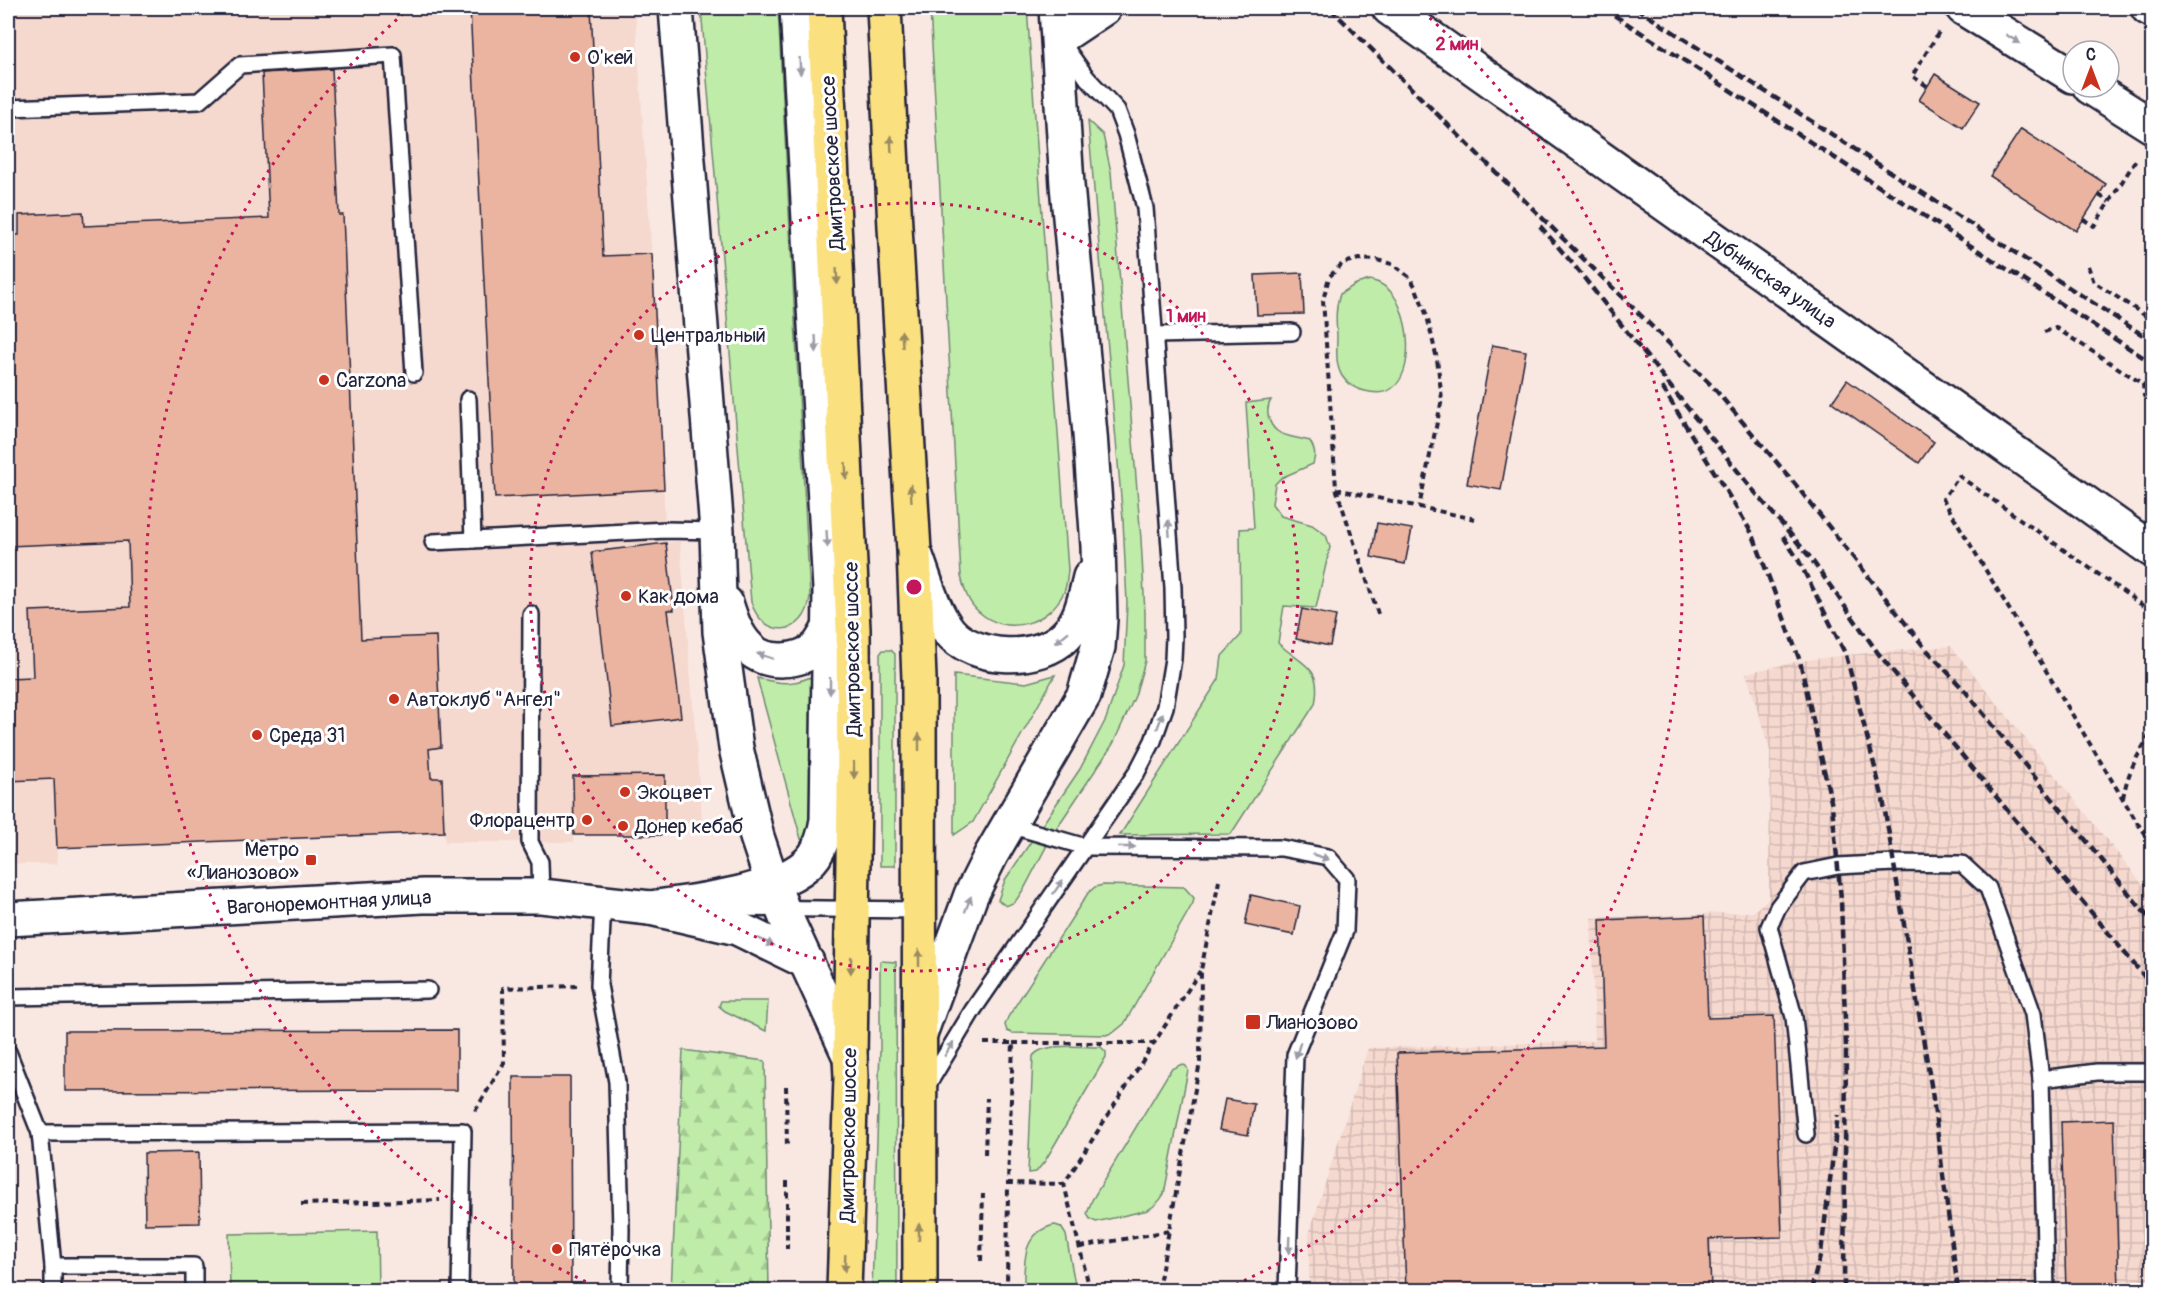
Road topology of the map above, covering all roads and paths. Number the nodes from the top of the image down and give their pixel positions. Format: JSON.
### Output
{"nodes":[{"id":1,"x":676,"y":8,"type":"edge"},
{"id":2,"x":797,"y":8,"type":"edge"},
{"id":3,"x":824,"y":8,"type":"edge"},
{"id":4,"x":884,"y":8,"type":"edge"},
{"id":5,"x":1104,"y":8,"type":"edge"},
{"id":6,"x":1389,"y":8,"type":"edge"},
{"id":7,"x":1963,"y":8,"type":"edge"},
{"id":8,"x":2148,"y":8,"type":"edge"},
{"id":9,"x":2152,"y":10,"type":"edge"},
{"id":10,"x":1058,"y":23,"type":"edge"},
{"id":11,"x":1939,"y":32,"type":"dead end"},
{"id":12,"x":2061,"y":69,"type":"edge"},
{"id":13,"x":1927,"y":86,"type":"dead end"},
{"id":14,"x":2109,"y":99,"type":"edge"},
{"id":15,"x":8,"y":108,"type":"edge"},
{"id":16,"x":2152,"y":126,"type":"edge"},
{"id":17,"x":2136,"y":160,"type":"dead end"},
{"id":18,"x":2098,"y":195,"type":"dead end"},
{"id":19,"x":2109,"y":202,"type":"junction"},
{"id":20,"x":2083,"y":219,"type":"dead end"},
{"id":21,"x":2088,"y":266,"type":"dead end"},
{"id":22,"x":2152,"y":321,"type":"edge"},
{"id":23,"x":1292,"y":332,"type":"dead end"},
{"id":24,"x":2044,"y":332,"type":"dead end"},
{"id":25,"x":1155,"y":336,"type":"junction"},
{"id":26,"x":414,"y":374,"type":"dead end"},
{"id":27,"x":468,"y":399,"type":"dead end"},
{"id":28,"x":2152,"y":402,"type":"edge"},
{"id":29,"x":1336,"y":488,"type":"junction"},
{"id":30,"x":1419,"y":507,"type":"junction"},
{"id":31,"x":1475,"y":519,"type":"dead end"},
{"id":32,"x":717,"y":531,"type":"junction"},
{"id":33,"x":473,"y":540,"type":"junction"},
{"id":34,"x":433,"y":542,"type":"dead end"},
{"id":35,"x":1098,"y":546,"type":"junction"},
{"id":36,"x":2152,"y":550,"type":"edge"},
{"id":37,"x":914,"y":551,"type":"junction"},
{"id":38,"x":720,"y":587,"type":"junction"},
{"id":39,"x":2152,"y":612,"type":"edge"},
{"id":40,"x":531,"y":614,"type":"dead end"},
{"id":41,"x":1378,"y":614,"type":"dead end"},
{"id":42,"x":830,"y":627,"type":"junction"},
{"id":43,"x":2152,"y":731,"type":"edge"},
{"id":44,"x":2123,"y":800,"type":"junction"},
{"id":45,"x":1009,"y":825,"type":"junction"},
{"id":46,"x":2152,"y":842,"type":"edge"},
{"id":47,"x":1086,"y":847,"type":"junction"},
{"id":48,"x":1219,"y":881,"type":"dead end"},
{"id":49,"x":777,"y":895,"type":"junction"},
{"id":50,"x":541,"y":896,"type":"junction"},
{"id":51,"x":603,"y":902,"type":"junction"},
{"id":52,"x":650,"y":908,"type":"junction"},
{"id":53,"x":852,"y":908,"type":"junction"},
{"id":54,"x":919,"y":910,"type":"junction"},
{"id":55,"x":8,"y":919,"type":"edge"},
{"id":56,"x":807,"y":962,"type":"junction"},
{"id":57,"x":1201,"y":970,"type":"junction"},
{"id":58,"x":599,"y":985,"type":"junction"},
{"id":59,"x":428,"y":990,"type":"dead end"},
{"id":60,"x":8,"y":998,"type":"edge"},
{"id":61,"x":919,"y":1038,"type":"junction"},
{"id":62,"x":984,"y":1043,"type":"dead end"},
{"id":63,"x":1013,"y":1044,"type":"junction"},
{"id":64,"x":1154,"y":1044,"type":"junction"},
{"id":65,"x":8,"y":1052,"type":"edge"},
{"id":66,"x":850,"y":1057,"type":"junction"},
{"id":67,"x":2151,"y":1071,"type":"edge"},
{"id":68,"x":2041,"y":1079,"type":"junction"},
{"id":69,"x":786,"y":1086,"type":"dead end"},
{"id":70,"x":987,"y":1098,"type":"dead end"},
{"id":71,"x":919,"y":1099,"type":"junction"},
{"id":72,"x":463,"y":1131,"type":"junction"},
{"id":73,"x":40,"y":1133,"type":"junction"},
{"id":74,"x":1806,"y":1134,"type":"dead end"},
{"id":75,"x":787,"y":1149,"type":"dead end"},
{"id":76,"x":985,"y":1154,"type":"dead end"},
{"id":77,"x":787,"y":1181,"type":"dead end"},
{"id":78,"x":1008,"y":1183,"type":"junction"},
{"id":79,"x":1064,"y":1184,"type":"junction"},
{"id":80,"x":983,"y":1194,"type":"dead end"},
{"id":81,"x":461,"y":1200,"type":"junction"},
{"id":82,"x":301,"y":1204,"type":"dead end"},
{"id":83,"x":1169,"y":1231,"type":"junction"},
{"id":84,"x":1080,"y":1247,"type":"junction"},
{"id":85,"x":787,"y":1249,"type":"dead end"},
{"id":86,"x":981,"y":1261,"type":"dead end"},
{"id":87,"x":53,"y":1266,"type":"junction"},
{"id":88,"x":52,"y":1290,"type":"edge"},
{"id":89,"x":194,"y":1290,"type":"edge"},
{"id":90,"x":460,"y":1290,"type":"edge"},
{"id":91,"x":620,"y":1290,"type":"edge"},
{"id":92,"x":844,"y":1290,"type":"edge"},
{"id":93,"x":920,"y":1290,"type":"edge"},
{"id":94,"x":1006,"y":1290,"type":"edge"},
{"id":95,"x":1090,"y":1290,"type":"edge"},
{"id":96,"x":1158,"y":1290,"type":"edge"},
{"id":97,"x":1287,"y":1290,"type":"edge"},
{"id":98,"x":2046,"y":1290,"type":"edge"}],
"edges":[{"from":1,"to":32,"type":"street"},
{"from":2,"to":42,"type":"street","name":"Вагоноремонтная улица","one_way":true},
{"from":3,"to":53,"type":"main road","name":"Дмитровское шоссе","one_way":true},
{"from":37,"to":4,"type":"main road","one_way":true},
{"from":5,"to":10,"type":"street"},
{"from":6,"to":36,"type":"street","name":"Дубнинская улица"},
{"from":7,"to":12,"type":"street","one_way":true},
{"from":8,"to":9,"type":"street"},
{"from":10,"to":25,"type":"lane"},
{"from":10,"to":35,"type":"street"},
{"from":11,"to":13,"type":"path"},
{"from":14,"to":16,"type":"street"},
{"from":15,"to":26,"type":"lane"},
{"from":17,"to":19,"type":"path"},
{"from":18,"to":19,"type":"path"},
{"from":19,"to":20,"type":"path"},
{"from":21,"to":22,"type":"path"},
{"from":23,"to":25,"type":"lane"},
{"from":24,"to":28,"type":"path"},
{"from":47,"to":25,"type":"lane","one_way":true},
{"from":27,"to":33,"type":"lane"},
{"from":29,"to":30,"type":"path"},
{"from":29,"to":30,"type":"path"},
{"from":29,"to":41,"type":"path"},
{"from":30,"to":31,"type":"path"},
{"from":32,"to":33,"type":"lane"},
{"from":32,"to":38,"type":"street"},
{"from":33,"to":34,"type":"lane"},
{"from":35,"to":37,"type":"street","one_way":true},
{"from":35,"to":45,"type":"street"},
{"from":54,"to":37,"type":"main road","one_way":true},
{"from":42,"to":38,"type":"street","one_way":true},
{"from":38,"to":49,"type":"street"},
{"from":39,"to":44,"type":"path"},
{"from":40,"to":50,"type":"lane"},
{"from":42,"to":49,"type":"street","name":"Вагоноремонтная улица","one_way":true},
{"from":43,"to":44,"type":"path"},
{"from":44,"to":46,"type":"path"},
{"from":45,"to":47,"type":"lane"},
{"from":61,"to":45,"type":"street","one_way":true},
{"from":71,"to":47,"type":"lane","one_way":true},
{"from":47,"to":97,"type":"lane","one_way":true},
{"from":48,"to":57,"type":"path"},
{"from":49,"to":52,"type":"street","name":"Вагоноремонтная улица"},
{"from":49,"to":53,"type":"lane"},
{"from":49,"to":56,"type":"street"},
{"from":50,"to":51,"type":"street","name":"Вагоноремонтная улица"},
{"from":50,"to":55,"type":"street","name":"Вагоноремонтная улица"},
{"from":51,"to":52,"type":"street","name":"Вагоноремонтная улица"},
{"from":51,"to":58,"type":"lane"},
{"from":52,"to":56,"type":"street","name":"Вагоноремонтная улица","one_way":true},
{"from":53,"to":54,"type":"lane"},
{"from":53,"to":66,"type":"main road","name":"Дмитровское шоссе","one_way":true},
{"from":61,"to":54,"type":"main road","one_way":true},
{"from":56,"to":66,"type":"street"},
{"from":57,"to":64,"type":"path"},
{"from":57,"to":83,"type":"path"},
{"from":58,"to":72,"type":"path"},
{"from":58,"to":91,"type":"lane"},
{"from":59,"to":60,"type":"lane"},
{"from":61,"to":71,"type":"main road"},
{"from":62,"to":63,"type":"path"},
{"from":63,"to":64,"type":"path"},
{"from":63,"to":78,"type":"path"},
{"from":64,"to":79,"type":"path"},
{"from":65,"to":73,"type":"lane"},
{"from":66,"to":92,"type":"main road","name":"Дмитровское шоссе","one_way":true},
{"from":67,"to":68,"type":"lane"},
{"from":68,"to":74,"type":"lane"},
{"from":68,"to":98,"type":"lane"},
{"from":69,"to":75,"type":"path"},
{"from":70,"to":76,"type":"path"},
{"from":93,"to":71,"type":"main road","one_way":true},
{"from":72,"to":73,"type":"lane"},
{"from":72,"to":81,"type":"lane"},
{"from":73,"to":87,"type":"lane"},
{"from":77,"to":85,"type":"path"},
{"from":78,"to":79,"type":"path"},
{"from":78,"to":94,"type":"path"},
{"from":79,"to":84,"type":"path"},
{"from":80,"to":86,"type":"path"},
{"from":81,"to":82,"type":"path"},
{"from":81,"to":90,"type":"lane"},
{"from":83,"to":84,"type":"path"},
{"from":83,"to":96,"type":"path"},
{"from":84,"to":95,"type":"path"},
{"from":87,"to":88,"type":"lane"},
{"from":87,"to":89,"type":"lane"}]}
